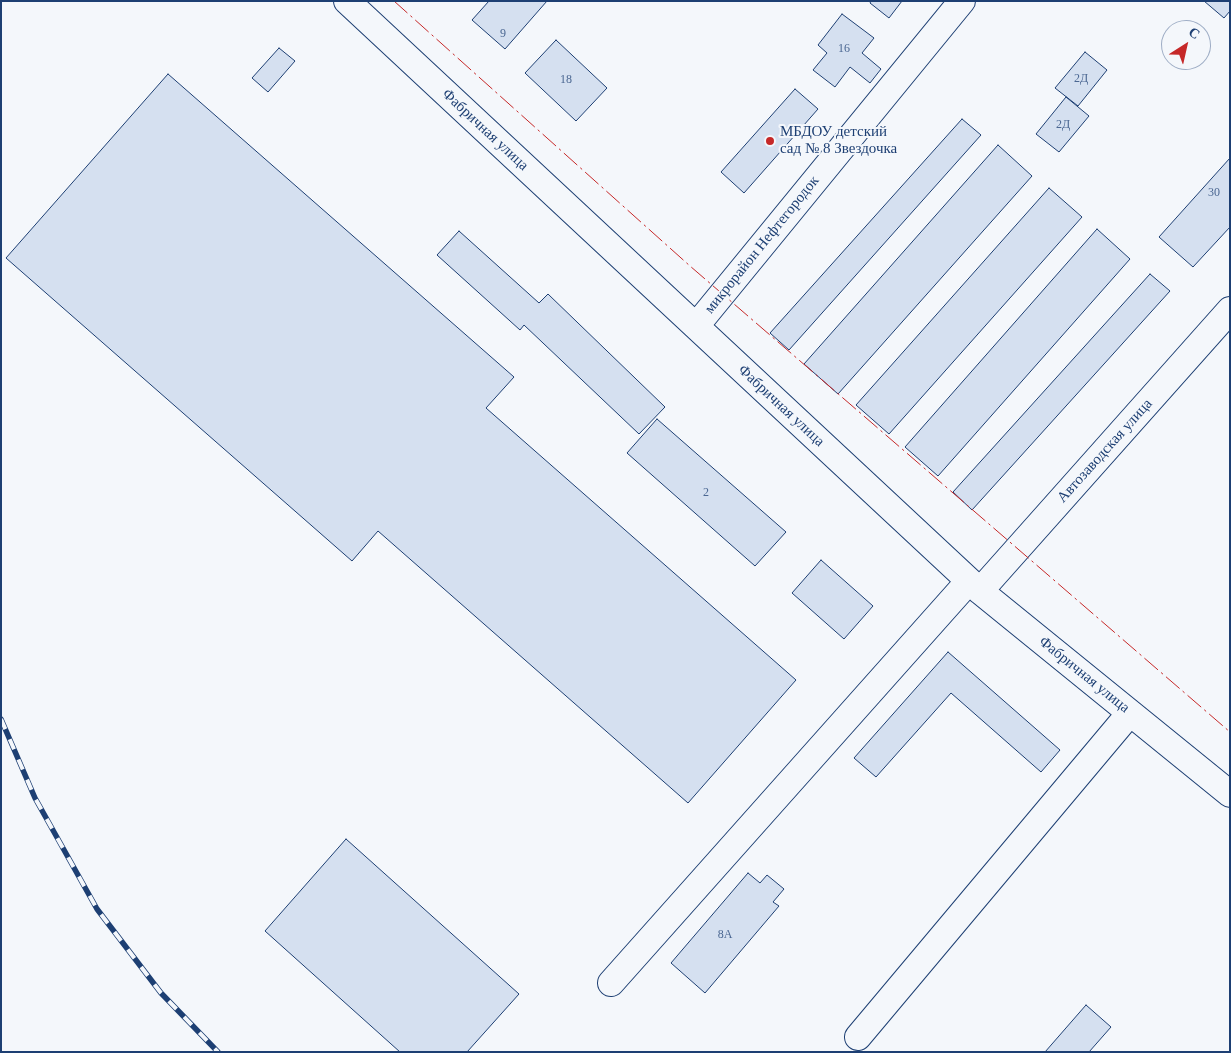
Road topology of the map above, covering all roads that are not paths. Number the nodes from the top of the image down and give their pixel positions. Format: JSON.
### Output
{"nodes":[{"id":1,"x":347,"y":1,"type":"edge"},
{"id":2,"x":962,"y":1,"type":"edge"},
{"id":3,"x":1230,"y":310,"type":"edge"},
{"id":4,"x":696,"y":326,"type":"junction"},
{"id":5,"x":975,"y":586,"type":"junction"},
{"id":6,"x":1130,"y":713,"type":"junction"},
{"id":7,"x":1230,"y":794,"type":"edge"},
{"id":8,"x":611,"y":983,"type":"dead end"},
{"id":9,"x":858,"y":1037,"type":"dead end"}],
"edges":[{"from":1,"to":4,"type":"street","name":"Фабричная улица"},
{"from":2,"to":4,"type":"street","name":"микрорайон Нефтегородок"},
{"from":3,"to":5,"type":"street","name":"Автозаводская улица"},
{"from":4,"to":5,"type":"street","name":"Фабричная улица"},
{"from":5,"to":6,"type":"street","name":"Фабричная улица"},
{"from":5,"to":8,"type":"street","name":"Автозаводская улица"},
{"from":6,"to":7,"type":"street","name":"Фабричная улица"},
{"from":6,"to":9,"type":"street"}]}
